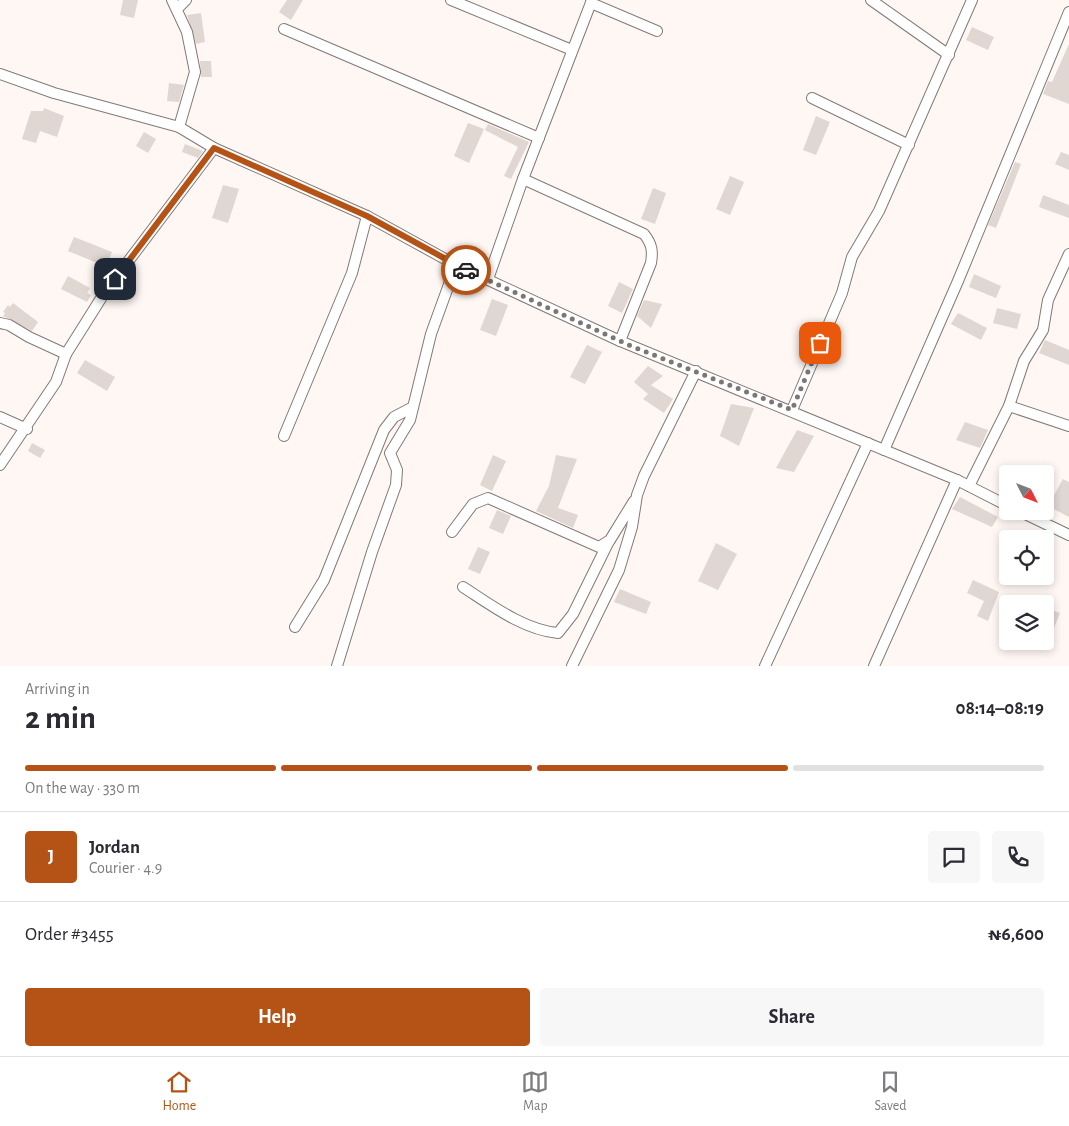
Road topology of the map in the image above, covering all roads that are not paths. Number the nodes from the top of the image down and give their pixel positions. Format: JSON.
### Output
{"nodes":[{"id":1,"x":186,"y":0,"type":"edge"},
{"id":2,"x":451,"y":0,"type":"edge"},
{"id":3,"x":871,"y":0,"type":"edge"},
{"id":4,"x":972,"y":0,"type":"edge"},
{"id":5,"x":592,"y":1,"type":"edge"},
{"id":6,"x":175,"y":5,"type":"edge"},
{"id":7,"x":1069,"y":12,"type":"edge"},
{"id":8,"x":284,"y":29,"type":"dead end"},
{"id":9,"x":657,"y":31,"type":"dead end"},
{"id":10,"x":572,"y":50,"type":"junction"},
{"id":11,"x":949,"y":55,"type":"junction"},
{"id":12,"x":5,"y":76,"type":"edge"},
{"id":13,"x":0,"y":85,"type":"edge"},
{"id":14,"x":812,"y":98,"type":"dead end"},
{"id":15,"x":178,"y":127,"type":"junction"},
{"id":16,"x":539,"y":138,"type":"junction"},
{"id":17,"x":909,"y":145,"type":"junction"},
{"id":18,"x":214,"y":148,"type":"junction"},
{"id":19,"x":523,"y":179,"type":"junction"},
{"id":20,"x":367,"y":216,"type":"junction"},
{"id":21,"x":1069,"y":254,"type":"edge"},
{"id":22,"x":456,"y":265,"type":"junction"},
{"id":23,"x":488,"y":280,"type":"junction"},
{"id":24,"x":0,"y":323,"type":"edge"},
{"id":25,"x":620,"y":341,"type":"junction"},
{"id":26,"x":66,"y":354,"type":"junction"},
{"id":27,"x":696,"y":371,"type":"junction"},
{"id":28,"x":1010,"y":406,"type":"junction"},
{"id":29,"x":413,"y":407,"type":"junction"},
{"id":30,"x":792,"y":410,"type":"junction"},
{"id":31,"x":0,"y":417,"type":"edge"},
{"id":32,"x":1069,"y":426,"type":"edge"},
{"id":33,"x":27,"y":428,"type":"junction"},
{"id":34,"x":284,"y":436,"type":"dead end"},
{"id":35,"x":868,"y":443,"type":"junction"},
{"id":36,"x":884,"y":450,"type":"junction"},
{"id":37,"x":0,"y":465,"type":"edge"},
{"id":38,"x":957,"y":480,"type":"junction"},
{"id":39,"x":969,"y":486,"type":"junction"},
{"id":40,"x":637,"y":496,"type":"junction"},
{"id":41,"x":999,"y":501,"type":"edge"},
{"id":42,"x":1039,"y":520,"type":"edge"},
{"id":43,"x":452,"y":532,"type":"dead end"},
{"id":44,"x":1069,"y":534,"type":"edge"},
{"id":45,"x":610,"y":540,"type":"junction"},
{"id":46,"x":463,"y":587,"type":"dead end"},
{"id":47,"x":296,"y":627,"type":"dead end"},
{"id":48,"x":337,"y":666,"type":"edge"},
{"id":49,"x":572,"y":666,"type":"edge"},
{"id":50,"x":766,"y":666,"type":"edge"},
{"id":51,"x":874,"y":666,"type":"edge"}],
"edges":[{"from":1,"to":6,"type":"street"},
{"from":2,"to":10,"type":"street"},
{"from":3,"to":11,"type":"street"},
{"from":4,"to":11,"type":"street"},
{"from":5,"to":9,"type":"street"},
{"from":5,"to":10,"type":"street"},
{"from":6,"to":15,"type":"street"},
{"from":7,"to":36,"type":"street"},
{"from":8,"to":16,"type":"street"},
{"from":10,"to":16,"type":"street"},
{"from":11,"to":17,"type":"street"},
{"from":12,"to":13,"type":"street"},
{"from":12,"to":15,"type":"street"},
{"from":14,"to":17,"type":"street"},
{"from":15,"to":18,"type":"street"},
{"from":16,"to":19,"type":"street"},
{"from":17,"to":30,"type":"street"},
{"from":18,"to":20,"type":"street"},
{"from":18,"to":26,"type":"street"},
{"from":19,"to":23,"type":"street"},
{"from":19,"to":25,"type":"street"},
{"from":20,"to":22,"type":"street"},
{"from":20,"to":34,"type":"street"},
{"from":21,"to":28,"type":"street"},
{"from":22,"to":23,"type":"street"},
{"from":22,"to":29,"type":"street"},
{"from":23,"to":25,"type":"street"},
{"from":24,"to":26,"type":"street"},
{"from":25,"to":27,"type":"street"},
{"from":26,"to":33,"type":"street"},
{"from":27,"to":30,"type":"street"},
{"from":27,"to":40,"type":"street"},
{"from":28,"to":32,"type":"street"},
{"from":28,"to":39,"type":"street"},
{"from":29,"to":47,"type":"street"},
{"from":29,"to":48,"type":"street"},
{"from":30,"to":35,"type":"street"},
{"from":31,"to":33,"type":"street"},
{"from":33,"to":37,"type":"street"},
{"from":35,"to":36,"type":"street"},
{"from":35,"to":50,"type":"street"},
{"from":36,"to":38,"type":"street"},
{"from":38,"to":39,"type":"street"},
{"from":38,"to":51,"type":"street"},
{"from":39,"to":41,"type":"street"},
{"from":40,"to":45,"type":"street"},
{"from":40,"to":49,"type":"street"},
{"from":42,"to":44,"type":"street"},
{"from":43,"to":45,"type":"street"},
{"from":45,"to":46,"type":"street"}]}
